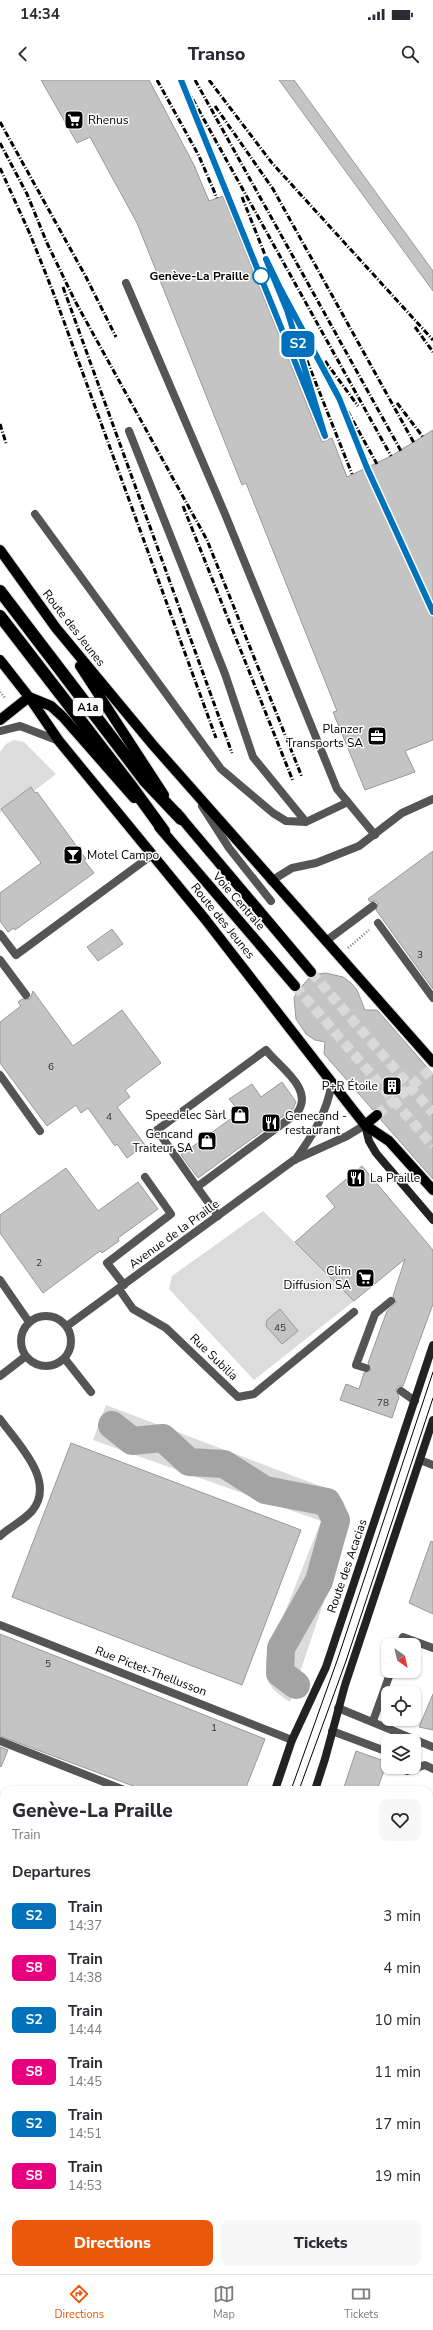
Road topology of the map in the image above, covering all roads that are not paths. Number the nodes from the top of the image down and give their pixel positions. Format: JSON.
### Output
{"nodes":[{"id":1,"x":126,"y":283,"type":"dead end"},
{"id":2,"x":129,"y":430,"type":"dead end"},
{"id":3,"x":35,"y":514,"type":"dead end"},
{"id":4,"x":0,"y":550,"type":"edge"},
{"id":5,"x":0,"y":591,"type":"edge"},
{"id":6,"x":0,"y":616,"type":"edge"},
{"id":7,"x":56,"y":628,"type":"junction"},
{"id":8,"x":0,"y":660,"type":"edge"},
{"id":9,"x":29,"y":697,"type":"junction"},
{"id":10,"x":0,"y":720,"type":"edge"},
{"id":11,"x":0,"y":731,"type":"edge"},
{"id":12,"x":59,"y":741,"type":"junction"},
{"id":13,"x":196,"y":796,"type":"junction"},
{"id":14,"x":433,"y":799,"type":"edge"},
{"id":15,"x":348,"y":802,"type":"junction"},
{"id":16,"x":181,"y":819,"type":"junction"},
{"id":17,"x":306,"y":822,"type":"junction"},
{"id":18,"x":164,"y":831,"type":"junction"},
{"id":19,"x":375,"y":835,"type":"junction"},
{"id":20,"x":152,"y":855,"type":"junction"},
{"id":21,"x":271,"y":881,"type":"junction"},
{"id":22,"x":271,"y":901,"type":"dead end"},
{"id":23,"x":373,"y":906,"type":"dead end"},
{"id":24,"x":378,"y":923,"type":"dead end"},
{"id":25,"x":0,"y":934,"type":"edge"},
{"id":26,"x":326,"y":941,"type":"junction"},
{"id":27,"x":0,"y":960,"type":"edge"},
{"id":28,"x":311,"y":972,"type":"tunnel mouth"},
{"id":29,"x":295,"y":986,"type":"tunnel mouth"},
{"id":30,"x":26,"y":995,"type":"dead end"},
{"id":31,"x":433,"y":998,"type":"edge"},
{"id":32,"x":432,"y":1067,"type":"edge"},
{"id":33,"x":0,"y":1075,"type":"edge"},
{"id":34,"x":332,"y":1082,"type":"junction"},
{"id":35,"x":377,"y":1115,"type":"tunnel mouth"},
{"id":36,"x":365,"y":1125,"type":"junction"},
{"id":37,"x":40,"y":1131,"type":"dead end"},
{"id":38,"x":294,"y":1160,"type":"junction"},
{"id":39,"x":145,"y":1177,"type":"dead end"},
{"id":40,"x":197,"y":1187,"type":"junction"},
{"id":41,"x":433,"y":1190,"type":"edge"},
{"id":42,"x":218,"y":1216,"type":"junction"},
{"id":43,"x":433,"y":1220,"type":"edge"},
{"id":44,"x":0,"y":1280,"type":"edge"},
{"id":45,"x":121,"y":1287,"type":"junction"},
{"id":46,"x":391,"y":1301,"type":"dead end"},
{"id":47,"x":354,"y":1312,"type":"dead end"},
{"id":48,"x":29,"y":1322,"type":"junction"},
{"id":49,"x":67,"y":1326,"type":"junction"},
{"id":50,"x":433,"y":1345,"type":"edge"},
{"id":51,"x":26,"y":1356,"type":"junction"},
{"id":52,"x":65,"y":1358,"type":"junction"},
{"id":53,"x":366,"y":1368,"type":"dead end"},
{"id":54,"x":0,"y":1376,"type":"edge"},
{"id":55,"x":91,"y":1392,"type":"dead end"},
{"id":56,"x":401,"y":1392,"type":"dead end"},
{"id":57,"x":415,"y":1401,"type":"junction"},
{"id":58,"x":0,"y":1419,"type":"edge"},
{"id":59,"x":433,"y":1420,"type":"edge"},
{"id":60,"x":420,"y":1460,"type":"junction"},
{"id":61,"x":433,"y":1465,"type":"edge"},
{"id":62,"x":0,"y":1536,"type":"edge"},
{"id":63,"x":0,"y":1625,"type":"edge"},
{"id":64,"x":421,"y":1644,"type":"edge"},
{"id":65,"x":433,"y":1648,"type":"edge"},
{"id":66,"x":388,"y":1678,"type":"edge"},
{"id":67,"x":338,"y":1708,"type":"junction"},
{"id":68,"x":373,"y":1721,"type":"junction"},
{"id":69,"x":332,"y":1731,"type":"junction"},
{"id":70,"x":292,"y":1740,"type":"junction"},
{"id":71,"x":0,"y":1741,"type":"edge"},
{"id":72,"x":433,"y":1747,"type":"edge"},
{"id":73,"x":381,"y":1749,"type":"edge"},
{"id":74,"x":421,"y":1766,"type":"edge"},
{"id":75,"x":433,"y":1769,"type":"edge"},
{"id":76,"x":114,"y":1786,"type":"edge"},
{"id":77,"x":275,"y":1786,"type":"edge"},
{"id":78,"x":316,"y":1786,"type":"edge"}],
"edges":[{"from":1,"to":15,"type":"street"},
{"from":2,"to":17,"type":"street"},
{"from":3,"to":17,"type":"street"},
{"from":4,"to":7,"type":"main road","name":"Route des Jeunes"},
{"from":5,"to":16,"type":"highway","number":"A1a"},
{"from":6,"to":18,"type":"highway"},
{"from":7,"to":13,"type":"main road","name":"Route des Jeunes"},
{"from":7,"to":16,"type":"main road","name":"Voie Centrale"},
{"from":8,"to":9,"type":"main road","name":"Route des Jeunes"},
{"from":9,"to":10,"type":"main road"},
{"from":9,"to":12,"type":"main road","name":"Route des Jeunes"},
{"from":9,"to":18,"type":"main road","name":"Voie Centrale"},
{"from":11,"to":12,"type":"street"},
{"from":12,"to":20,"type":"main road","name":"Route des Jeunes"},
{"from":13,"to":21,"type":"main road","name":"Route des Jeunes"},
{"from":13,"to":22,"type":"street"},
{"from":14,"to":19,"type":"street"},
{"from":15,"to":17,"type":"street"},
{"from":15,"to":19,"type":"street"},
{"from":16,"to":28,"type":"main road","name":"Voie Centrale"},
{"from":18,"to":29,"type":"main road","name":"Voie Centrale"},
{"from":19,"to":21,"type":"street"},
{"from":20,"to":25,"type":"street"},
{"from":20,"to":34,"type":"main road","name":"Route des Jeunes"},
{"from":21,"to":26,"type":"main road","name":"Route des Jeunes"},
{"from":23,"to":26,"type":"street"},
{"from":24,"to":31,"type":"street"},
{"from":26,"to":32,"type":"main road","name":"Route des Jeunes"},
{"from":27,"to":30,"type":"street"},
{"from":33,"to":37,"type":"street"},
{"from":34,"to":36,"type":"main road","name":"Route des Jeunes"},
{"from":34,"to":38,"type":"street","name":"Avenue de la Praille"},
{"from":35,"to":36,"type":"main road"},
{"from":36,"to":38,"type":"street","name":"Avenue de la Praille"},
{"from":36,"to":41,"type":"main road","name":"Route des Jeunes"},
{"from":36,"to":43,"type":"main road"},
{"from":38,"to":42,"type":"street","name":"Avenue de la Praille"},
{"from":39,"to":45,"type":"street"},
{"from":40,"to":40,"type":"street"},
{"from":40,"to":42,"type":"street"},
{"from":42,"to":45,"type":"street","name":"Avenue de la Praille"},
{"from":44,"to":48,"type":"street"},
{"from":45,"to":47,"type":"street","name":"Rue Subilia"},
{"from":45,"to":49,"type":"street","name":"Avenue de la Praille"},
{"from":46,"to":53,"type":"street"},
{"from":48,"to":49,"type":"street"},
{"from":48,"to":51,"type":"street"},
{"from":49,"to":52,"type":"street"},
{"from":50,"to":57,"type":"main road","name":"Route des Acacias"},
{"from":51,"to":52,"type":"street"},
{"from":51,"to":54,"type":"street"},
{"from":52,"to":55,"type":"street"},
{"from":56,"to":57,"type":"street"},
{"from":57,"to":70,"type":"main road","name":"Route des Acacias"},
{"from":58,"to":62,"type":"street"},
{"from":59,"to":60,"type":"main road"},
{"from":60,"to":61,"type":"street"},
{"from":60,"to":67,"type":"main road"},
{"from":63,"to":70,"type":"street","name":"Rue Pictet-Thellusson"},
{"from":64,"to":65,"type":"street"},
{"from":66,"to":68,"type":"street"},
{"from":67,"to":68,"type":"street"},
{"from":67,"to":69,"type":"main road"},
{"from":68,"to":72,"type":"street"},
{"from":69,"to":73,"type":"street"},
{"from":69,"to":78,"type":"main road"},
{"from":70,"to":77,"type":"main road","name":"Route des Acacias"},
{"from":71,"to":76,"type":"street"},
{"from":74,"to":75,"type":"street"}]}
